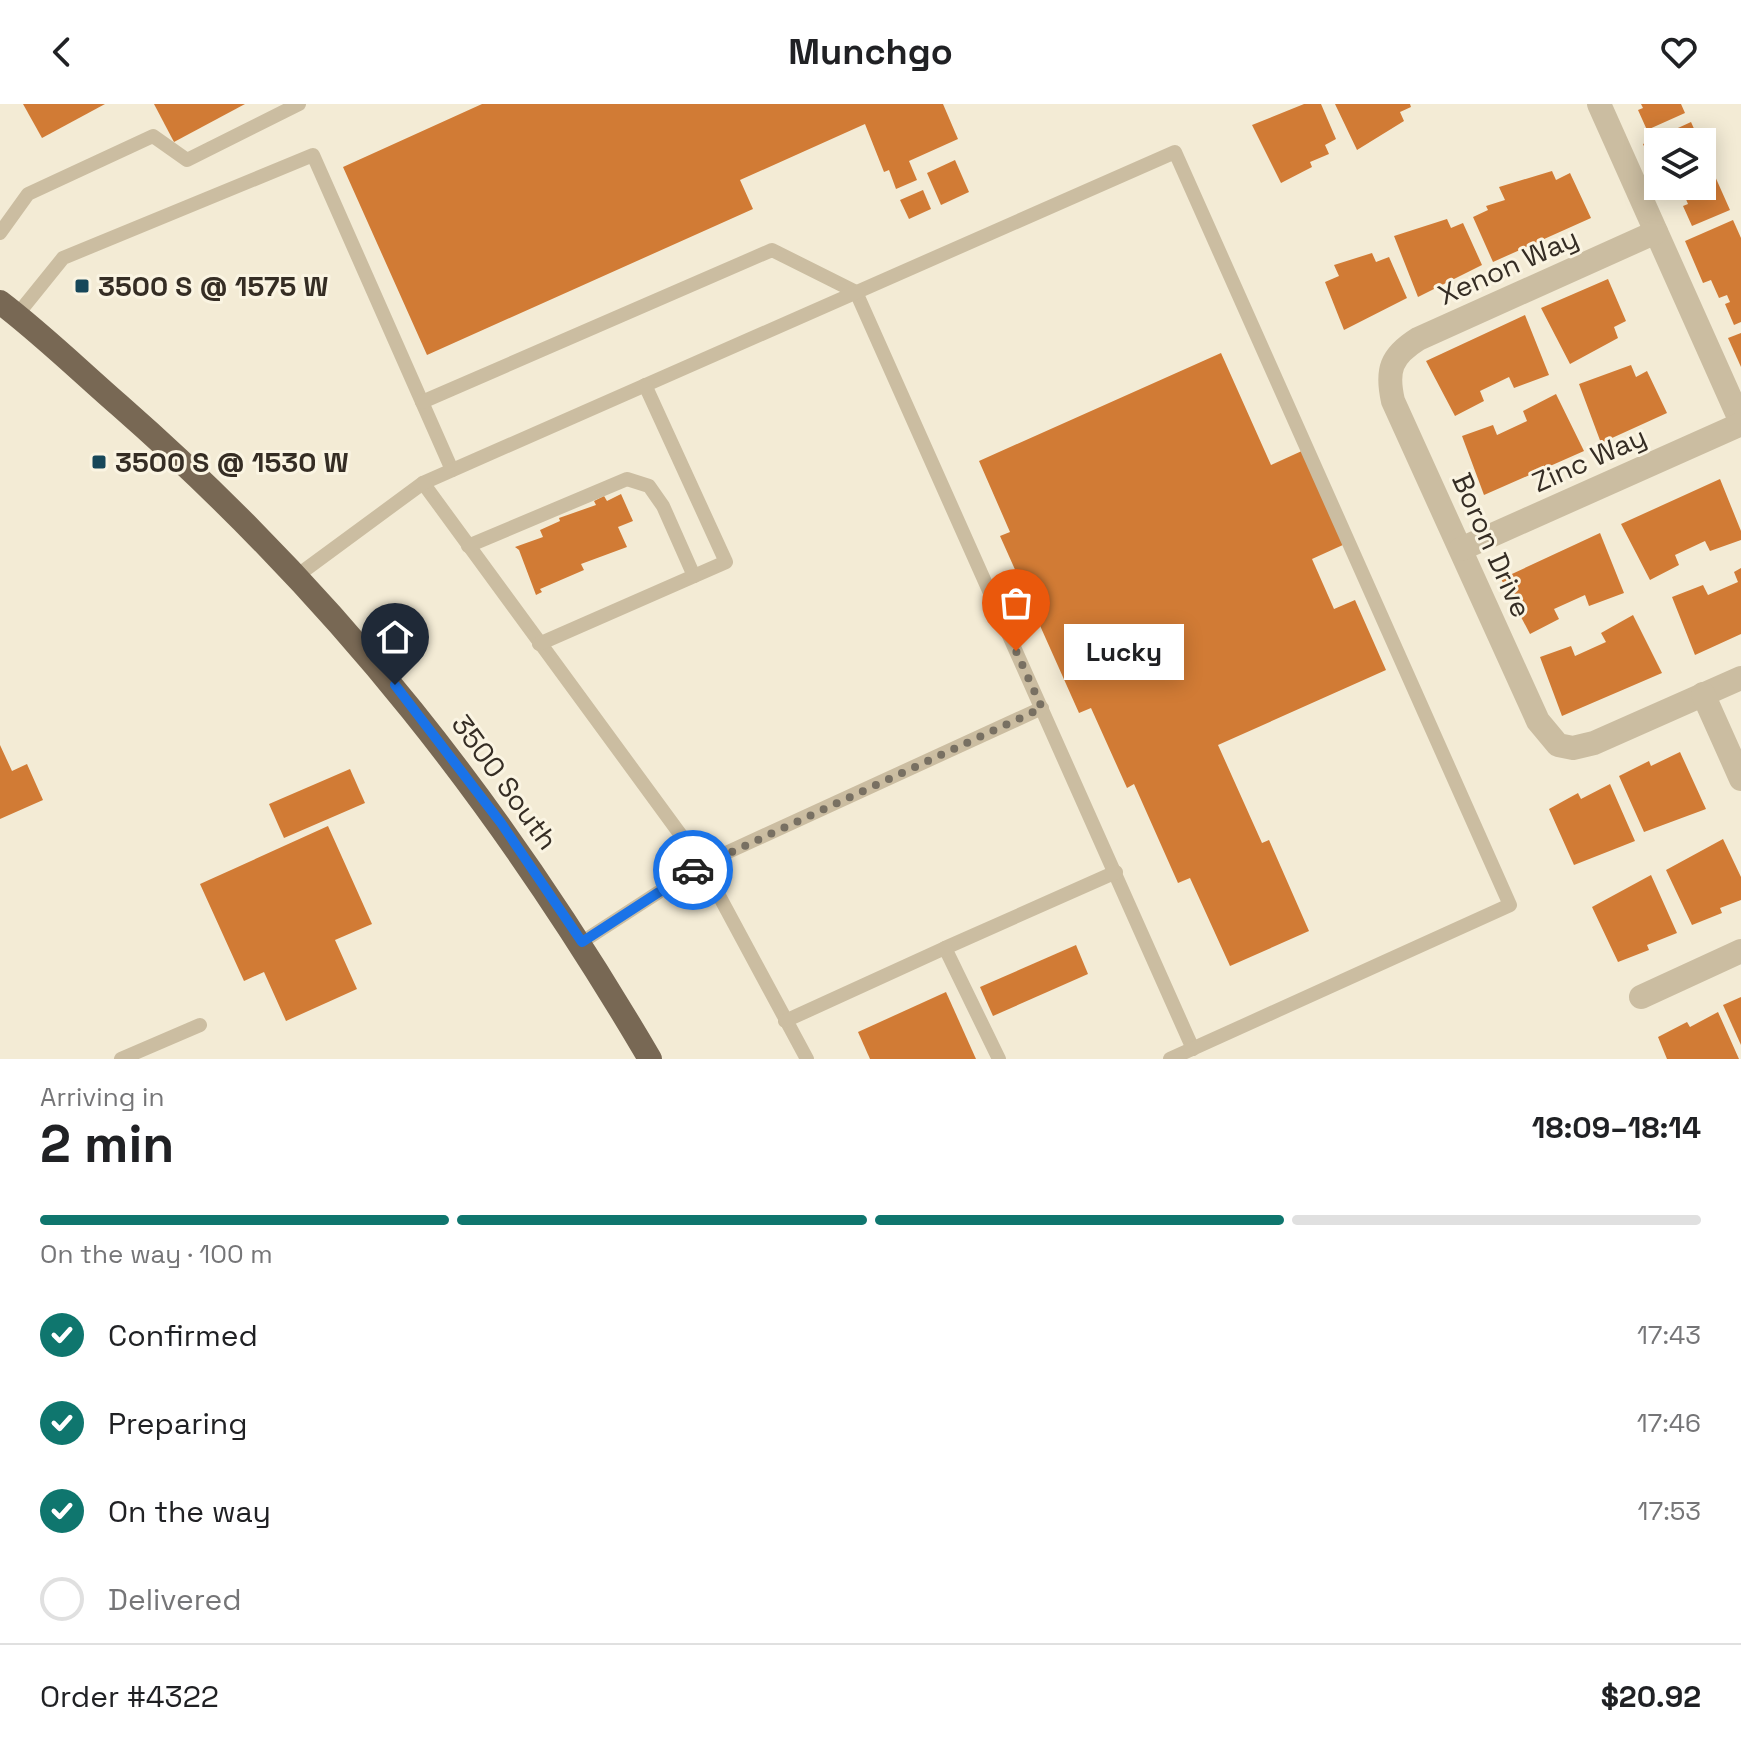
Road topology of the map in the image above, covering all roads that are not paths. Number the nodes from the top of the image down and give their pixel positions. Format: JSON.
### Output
{"nodes":[{"id":1,"x":299,"y":104,"type":"edge"},
{"id":2,"x":1599,"y":104,"type":"edge"},
{"id":3,"x":1656,"y":232,"type":"junction"},
{"id":4,"x":0,"y":233,"type":"edge"},
{"id":5,"x":856,"y":292,"type":"junction"},
{"id":6,"x":8,"y":309,"type":"edge"},
{"id":7,"x":1390,"y":363,"type":"joint"},
{"id":8,"x":645,"y":385,"type":"junction"},
{"id":9,"x":422,"y":402,"type":"junction"},
{"id":10,"x":1741,"y":423,"type":"edge"},
{"id":11,"x":452,"y":470,"type":"junction"},
{"id":12,"x":423,"y":483,"type":"junction"},
{"id":13,"x":468,"y":546,"type":"junction"},
{"id":14,"x":1461,"y":549,"type":"junction"},
{"id":15,"x":298,"y":575,"type":"junction"},
{"id":16,"x":694,"y":576,"type":"junction"},
{"id":17,"x":539,"y":644,"type":"junction"},
{"id":18,"x":1741,"y":678,"type":"edge"},
{"id":19,"x":1703,"y":694,"type":"junction"},
{"id":20,"x":1042,"y":708,"type":"junction"},
{"id":21,"x":1741,"y":779,"type":"edge"},
{"id":22,"x":702,"y":864,"type":"junction"},
{"id":23,"x":1116,"y":872,"type":"junction"},
{"id":24,"x":582,"y":942,"type":"junction"},
{"id":25,"x":945,"y":948,"type":"junction"},
{"id":26,"x":1741,"y":951,"type":"edge"},
{"id":27,"x":1641,"y":997,"type":"dead end"},
{"id":28,"x":785,"y":1021,"type":"junction"},
{"id":29,"x":200,"y":1025,"type":"dead end"},
{"id":30,"x":1193,"y":1049,"type":"junction"},
{"id":31,"x":121,"y":1059,"type":"edge"},
{"id":32,"x":650,"y":1059,"type":"edge"},
{"id":33,"x":807,"y":1059,"type":"edge"},
{"id":34,"x":999,"y":1059,"type":"edge"},
{"id":35,"x":1170,"y":1059,"type":"edge"}],
"edges":[{"from":1,"to":4,"type":"lane"},
{"from":2,"to":3,"type":"street"},
{"from":3,"to":7,"type":"street","name":"Xenon Way"},
{"from":3,"to":10,"type":"street"},
{"from":5,"to":8,"type":"lane"},
{"from":5,"to":9,"type":"lane"},
{"from":5,"to":20,"type":"lane"},
{"from":5,"to":30,"type":"lane"},
{"from":6,"to":9,"type":"lane"},
{"from":6,"to":15,"type":"main road","name":"3500 South"},
{"from":7,"to":14,"type":"street","name":"Boron Drive"},
{"from":8,"to":11,"type":"lane"},
{"from":8,"to":16,"type":"lane"},
{"from":9,"to":11,"type":"lane"},
{"from":10,"to":14,"type":"street","name":"Zinc Way"},
{"from":11,"to":12,"type":"lane"},
{"from":12,"to":13,"type":"lane"},
{"from":12,"to":15,"type":"lane"},
{"from":13,"to":16,"type":"lane"},
{"from":13,"to":17,"type":"lane"},
{"from":14,"to":19,"type":"street","name":"Boron Drive"},
{"from":15,"to":24,"type":"main road","name":"3500 South"},
{"from":16,"to":17,"type":"lane"},
{"from":17,"to":22,"type":"lane"},
{"from":18,"to":19,"type":"street"},
{"from":19,"to":21,"type":"street"},
{"from":20,"to":22,"type":"lane"},
{"from":20,"to":23,"type":"lane"},
{"from":22,"to":24,"type":"lane"},
{"from":22,"to":28,"type":"lane"},
{"from":23,"to":25,"type":"lane"},
{"from":23,"to":30,"type":"lane"},
{"from":24,"to":32,"type":"main road","name":"3500 South"},
{"from":25,"to":28,"type":"lane"},
{"from":25,"to":34,"type":"lane"},
{"from":26,"to":27,"type":"street"},
{"from":28,"to":33,"type":"lane"},
{"from":29,"to":31,"type":"lane"},
{"from":30,"to":35,"type":"lane"}]}
